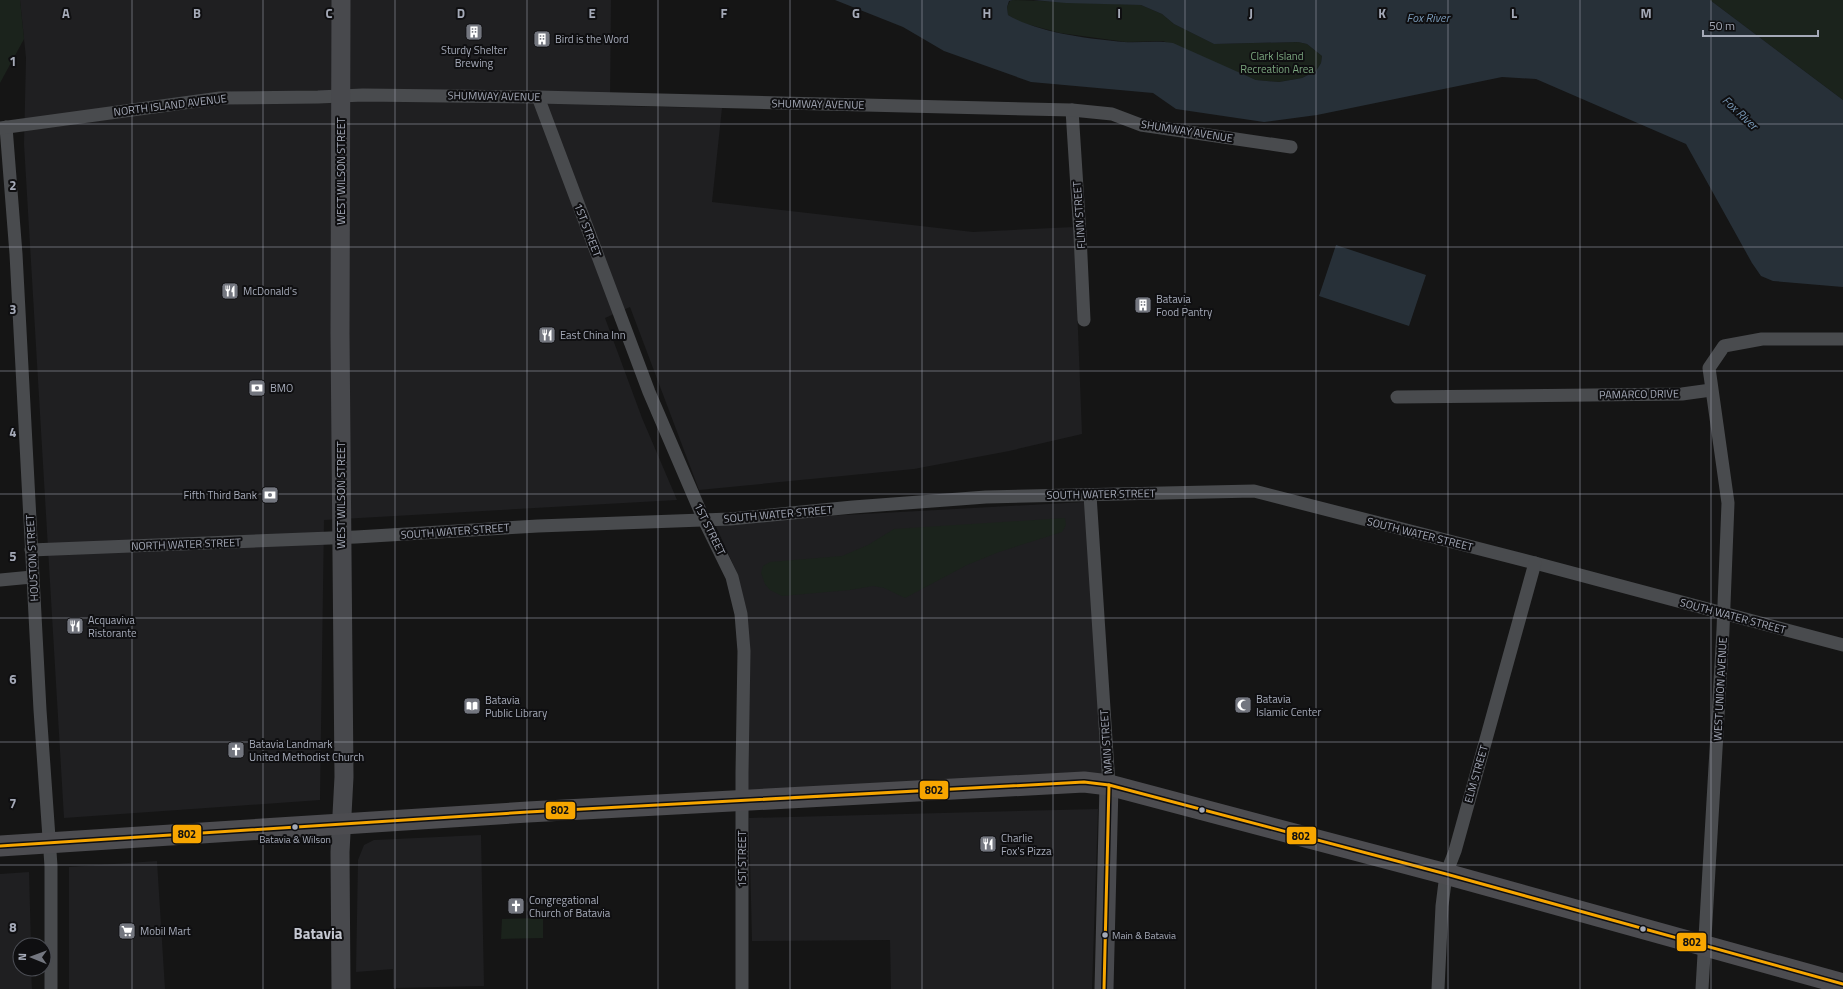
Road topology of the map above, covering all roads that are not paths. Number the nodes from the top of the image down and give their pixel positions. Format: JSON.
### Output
{"nodes":[{"id":1,"x":341,"y":0,"type":"edge"},
{"id":2,"x":341,"y":96,"type":"junction"},
{"id":3,"x":538,"y":97,"type":"junction"},
{"id":4,"x":1072,"y":110,"type":"junction"},
{"id":5,"x":3,"y":127,"type":"edge"},
{"id":6,"x":1291,"y":147,"type":"dead end"},
{"id":7,"x":1084,"y":320,"type":"dead end"},
{"id":8,"x":1843,"y":339,"type":"edge"},
{"id":9,"x":1711,"y":390,"type":"junction"},
{"id":10,"x":1397,"y":398,"type":"dead end"},
{"id":11,"x":1090,"y":494,"type":"junction"},
{"id":12,"x":704,"y":520,"type":"junction"},
{"id":13,"x":341,"y":538,"type":"junction"},
{"id":14,"x":31,"y":550,"type":"junction"},
{"id":15,"x":1535,"y":563,"type":"junction"},
{"id":16,"x":32,"y":577,"type":"junction"},
{"id":17,"x":0,"y":580,"type":"edge"},
{"id":18,"x":1724,"y":613,"type":"junction"},
{"id":19,"x":1843,"y":645,"type":"edge"},
{"id":20,"x":1109,"y":785,"type":"junction"},
{"id":21,"x":742,"y":801,"type":"junction"},
{"id":22,"x":341,"y":824,"type":"junction"},
{"id":23,"x":49,"y":842,"type":"junction"},
{"id":24,"x":0,"y":846,"type":"edge"},
{"id":25,"x":1446,"y":874,"type":"junction"},
{"id":26,"x":1704,"y":946,"type":"junction"},
{"id":27,"x":1843,"y":984,"type":"edge"},
{"id":28,"x":51,"y":989,"type":"edge"},
{"id":29,"x":340,"y":989,"type":"edge"},
{"id":30,"x":742,"y":989,"type":"edge"},
{"id":31,"x":1104,"y":989,"type":"edge"},
{"id":32,"x":1438,"y":989,"type":"edge"},
{"id":33,"x":1702,"y":989,"type":"edge"}],
"edges":[{"from":1,"to":2,"type":"main road","name":"WEST WILSON STREET"},
{"from":2,"to":3,"type":"street","name":"SHUMWAY AVENUE"},
{"from":2,"to":5,"type":"street","name":"NORTH ISLAND AVENUE"},
{"from":2,"to":13,"type":"main road","name":"WEST WILSON STREET"},
{"from":3,"to":4,"type":"street","name":"SHUMWAY AVENUE"},
{"from":3,"to":12,"type":"street","name":"1ST STREET"},
{"from":4,"to":6,"type":"street","name":"SHUMWAY AVENUE"},
{"from":4,"to":7,"type":"street","name":"FLINN STREET"},
{"from":5,"to":14,"type":"street","name":"HOUSTON STREET"},
{"from":8,"to":9,"type":"street"},
{"from":9,"to":10,"type":"street","name":"PAMARCO DRIVE"},
{"from":9,"to":18,"type":"street","name":"WEST UNION AVENUE"},
{"from":11,"to":12,"type":"street","name":"SOUTH WATER STREET"},
{"from":11,"to":15,"type":"street","name":"SOUTH WATER STREET"},
{"from":11,"to":20,"type":"street","name":"MAIN STREET"},
{"from":12,"to":13,"type":"street","name":"SOUTH WATER STREET"},
{"from":12,"to":21,"type":"street","name":"1ST STREET"},
{"from":13,"to":14,"type":"street","name":"NORTH WATER STREET"},
{"from":13,"to":22,"type":"main road","name":"WEST WILSON STREET"},
{"from":14,"to":16,"type":"street","name":"HOUSTON STREET"},
{"from":15,"to":18,"type":"street","name":"SOUTH WATER STREET"},
{"from":15,"to":25,"type":"street","name":"ELM STREET"},
{"from":16,"to":17,"type":"street"},
{"from":16,"to":23,"type":"street","name":"HOUSTON STREET"},
{"from":18,"to":19,"type":"street","name":"SOUTH WATER STREET"},
{"from":18,"to":26,"type":"street","name":"WEST UNION AVENUE"},
{"from":20,"to":21,"type":"main road"},
{"from":20,"to":25,"type":"main road"},
{"from":20,"to":31,"type":"main road","name":"MAIN STREET"},
{"from":21,"to":22,"type":"main road"},
{"from":21,"to":30,"type":"street","name":"1ST STREET"},
{"from":22,"to":23,"type":"main road"},
{"from":22,"to":29,"type":"main road","name":"WEST WILSON STREET"},
{"from":23,"to":24,"type":"main road"},
{"from":23,"to":28,"type":"street","name":"HOUSTON STREET"},
{"from":25,"to":26,"type":"main road"},
{"from":25,"to":32,"type":"street","name":"ELM STREET"},
{"from":26,"to":27,"type":"main road"},
{"from":26,"to":33,"type":"street","name":"WEST UNION AVENUE"}]}
